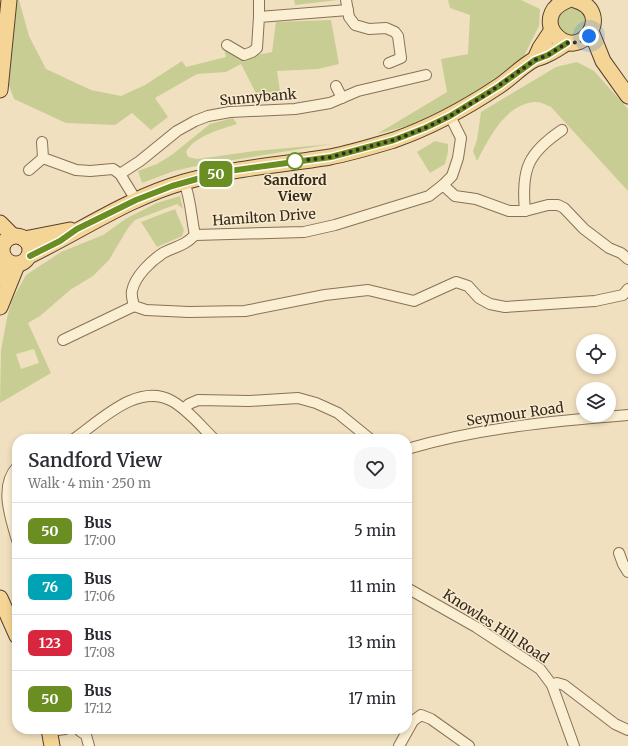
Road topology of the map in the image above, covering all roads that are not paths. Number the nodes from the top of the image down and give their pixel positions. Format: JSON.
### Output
{"nodes":[{"id":1,"x":9,"y":0,"type":"edge"},
{"id":2,"x":259,"y":0,"type":"edge"},
{"id":3,"x":568,"y":0,"type":"edge"},
{"id":4,"x":575,"y":0,"type":"edge"},
{"id":5,"x":347,"y":5,"type":"edge"},
{"id":6,"x":551,"y":6,"type":"edge"},
{"id":7,"x":259,"y":17,"type":"junction"},
{"id":8,"x":552,"y":30,"type":"junction"},
{"id":9,"x":591,"y":31,"type":"junction"},
{"id":10,"x":574,"y":42,"type":"junction"},
{"id":11,"x":227,"y":45,"type":"dead end"},
{"id":12,"x":535,"y":60,"type":"junction"},
{"id":13,"x":603,"y":61,"type":"junction"},
{"id":14,"x":389,"y":63,"type":"dead end"},
{"id":15,"x":426,"y":75,"type":"dead end"},
{"id":16,"x":336,"y":86,"type":"dead end"},
{"id":17,"x":0,"y":90,"type":"edge"},
{"id":18,"x":628,"y":96,"type":"edge"},
{"id":19,"x":342,"y":98,"type":"junction"},
{"id":20,"x":450,"y":116,"type":"junction"},
{"id":21,"x":562,"y":130,"type":"dead end"},
{"id":22,"x":42,"y":142,"type":"dead end"},
{"id":23,"x":43,"y":158,"type":"junction"},
{"id":24,"x":29,"y":170,"type":"dead end"},
{"id":25,"x":120,"y":174,"type":"junction"},
{"id":26,"x":184,"y":182,"type":"junction"},
{"id":27,"x":444,"y":186,"type":"junction"},
{"id":28,"x":136,"y":200,"type":"junction"},
{"id":29,"x":525,"y":211,"type":"junction"},
{"id":30,"x":0,"y":223,"type":"edge"},
{"id":31,"x":77,"y":229,"type":"junction"},
{"id":32,"x":195,"y":235,"type":"junction"},
{"id":33,"x":19,"y":237,"type":"junction"},
{"id":34,"x":11,"y":255,"type":"edge"},
{"id":35,"x":628,"y":259,"type":"edge"},
{"id":36,"x":0,"y":279,"type":"edge"},
{"id":37,"x":628,"y":289,"type":"edge"},
{"id":38,"x":134,"y":306,"type":"junction"},
{"id":39,"x":0,"y":307,"type":"edge"},
{"id":40,"x":63,"y":340,"type":"dead end"},
{"id":41,"x":184,"y":409,"type":"junction"},
{"id":42,"x":628,"y":415,"type":"edge"},
{"id":43,"x":81,"y":434,"type":"edge"},
{"id":44,"x":209,"y":434,"type":"edge"},
{"id":45,"x":364,"y":434,"type":"edge"},
{"id":46,"x":412,"y":448,"type":"edge"},
{"id":47,"x":12,"y":471,"type":"edge"},
{"id":48,"x":12,"y":526,"type":"edge"},
{"id":49,"x":619,"y":553,"type":"dead end"},
{"id":50,"x":628,"y":572,"type":"edge"},
{"id":51,"x":412,"y":591,"type":"edge"},
{"id":52,"x":1,"y":601,"type":"edge"},
{"id":53,"x":12,"y":625,"type":"edge"},
{"id":54,"x":552,"y":685,"type":"junction"},
{"id":55,"x":412,"y":723,"type":"edge"},
{"id":56,"x":628,"y":730,"type":"edge"},
{"id":57,"x":85,"y":734,"type":"edge"},
{"id":58,"x":406,"y":734,"type":"edge"},
{"id":59,"x":89,"y":746,"type":"edge"},
{"id":60,"x":399,"y":746,"type":"edge"},
{"id":61,"x":469,"y":746,"type":"edge"},
{"id":62,"x":574,"y":746,"type":"edge"}],
"edges":[{"from":1,"to":17,"type":"main road"},
{"from":2,"to":7,"type":"street"},
{"from":3,"to":6,"type":"main road"},
{"from":4,"to":9,"type":"main road"},
{"from":5,"to":7,"type":"street"},
{"from":5,"to":14,"type":"street"},
{"from":6,"to":8,"type":"main road"},
{"from":7,"to":11,"type":"street"},
{"from":8,"to":10,"type":"main road"},
{"from":8,"to":12,"type":"main road"},
{"from":9,"to":10,"type":"main road"},
{"from":9,"to":13,"type":"main road"},
{"from":10,"to":12,"type":"main road"},
{"from":10,"to":13,"type":"main road"},
{"from":12,"to":20,"type":"main road"},
{"from":13,"to":18,"type":"main road"},
{"from":15,"to":19,"type":"street","name":"Sunnybank"},
{"from":16,"to":19,"type":"street"},
{"from":19,"to":25,"type":"street","name":"Sunnybank"},
{"from":20,"to":26,"type":"main road"},
{"from":20,"to":27,"type":"street","name":"Hamilton Drive"},
{"from":21,"to":29,"type":"street"},
{"from":22,"to":23,"type":"street"},
{"from":23,"to":24,"type":"street"},
{"from":23,"to":25,"type":"street"},
{"from":25,"to":28,"type":"street"},
{"from":26,"to":28,"type":"main road"},
{"from":26,"to":32,"type":"street"},
{"from":27,"to":29,"type":"street"},
{"from":27,"to":32,"type":"street","name":"Hamilton Drive"},
{"from":28,"to":31,"type":"main road"},
{"from":29,"to":35,"type":"street"},
{"from":30,"to":33,"type":"main road"},
{"from":31,"to":33,"type":"main road"},
{"from":31,"to":34,"type":"main road"},
{"from":32,"to":38,"type":"street"},
{"from":33,"to":34,"type":"main road"},
{"from":33,"to":34,"type":"main road"},
{"from":34,"to":36,"type":"main road"},
{"from":34,"to":39,"type":"main road"},
{"from":37,"to":38,"type":"street"},
{"from":38,"to":40,"type":"street"},
{"from":41,"to":43,"type":"street"},
{"from":41,"to":44,"type":"street"},
{"from":41,"to":45,"type":"street"},
{"from":42,"to":46,"type":"street","name":"Seymour Road"},
{"from":47,"to":48,"type":"street"},
{"from":49,"to":50,"type":"street"},
{"from":51,"to":54,"type":"street","name":"Knowles Hill Road"},
{"from":52,"to":53,"type":"main road"},
{"from":54,"to":56,"type":"street"},
{"from":54,"to":62,"type":"street","name":"Knowles Hill Road"},
{"from":55,"to":61,"type":"street"},
{"from":57,"to":59,"type":"street"},
{"from":58,"to":60,"type":"street"}]}
